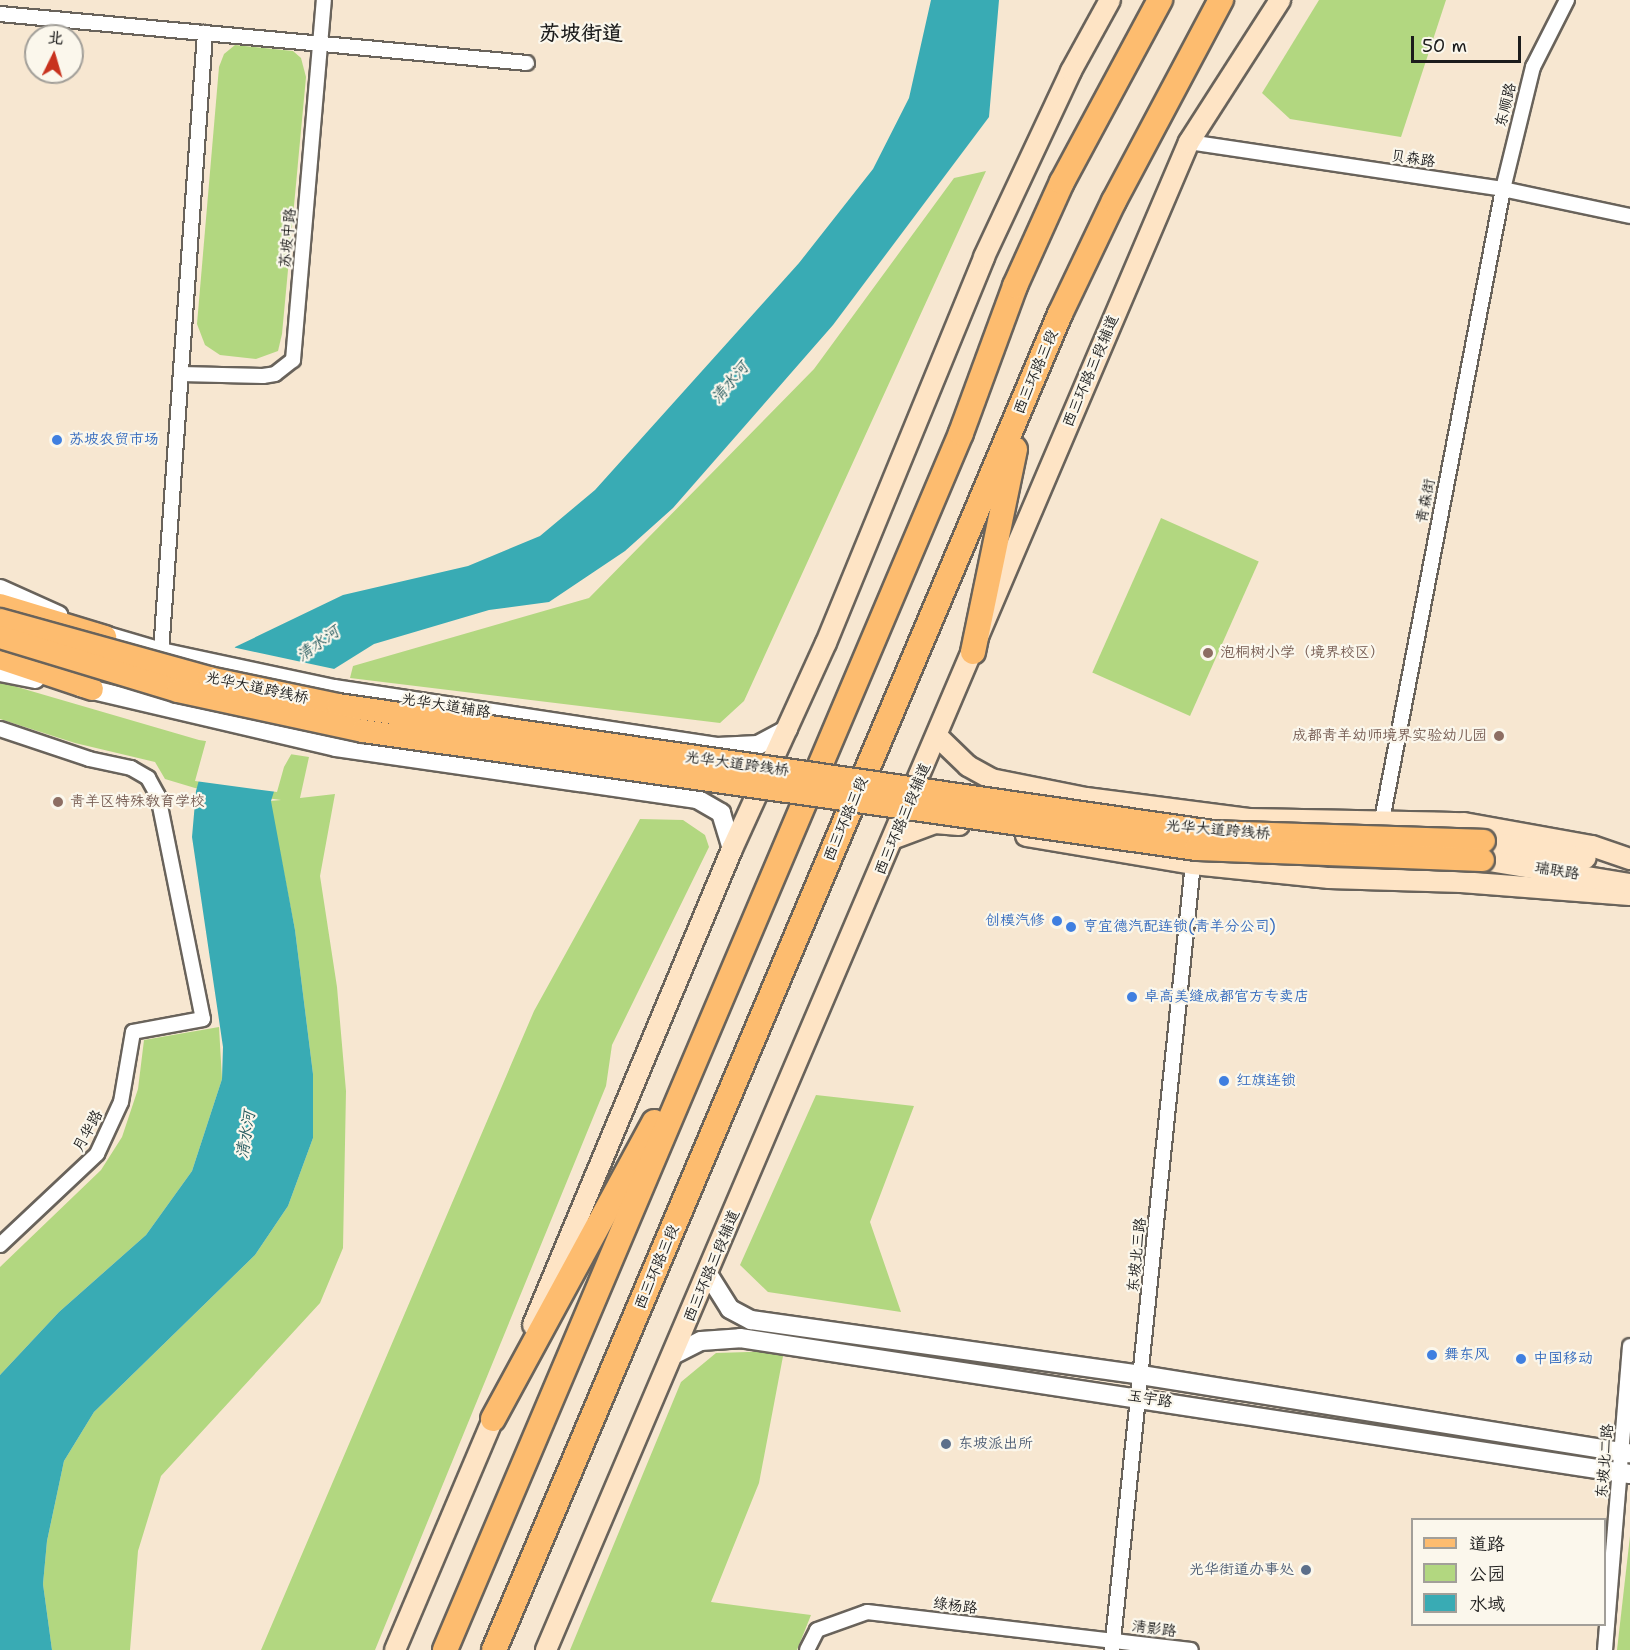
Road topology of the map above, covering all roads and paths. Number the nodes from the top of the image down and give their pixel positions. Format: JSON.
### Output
{"nodes":[{"id":1,"x":324,"y":0,"type":"edge"},
{"id":2,"x":1110,"y":0,"type":"edge"},
{"id":3,"x":1160,"y":0,"type":"edge"},
{"id":4,"x":1221,"y":0,"type":"edge"},
{"id":5,"x":1280,"y":0,"type":"edge"},
{"id":6,"x":1567,"y":0,"type":"edge"},
{"id":7,"x":0,"y":14,"type":"edge"},
{"id":8,"x":206,"y":33,"type":"junction"},
{"id":9,"x":320,"y":44,"type":"junction"},
{"id":10,"x":527,"y":63,"type":"dead end"},
{"id":11,"x":1189,"y":142,"type":"junction"},
{"id":12,"x":1503,"y":189,"type":"junction"},
{"id":13,"x":1630,"y":216,"type":"edge"},
{"id":14,"x":181,"y":374,"type":"junction"},
{"id":15,"x":1025,"y":397,"type":"junction"},
{"id":16,"x":0,"y":589,"type":"edge"},
{"id":17,"x":4,"y":611,"type":"edge"},
{"id":18,"x":0,"y":637,"type":"edge"},
{"id":19,"x":105,"y":637,"type":"junction"},
{"id":20,"x":161,"y":652,"type":"junction"},
{"id":21,"x":973,"y":652,"type":"junction"},
{"id":22,"x":0,"y":658,"type":"edge"},
{"id":23,"x":0,"y":672,"type":"edge"},
{"id":24,"x":92,"y":689,"type":"junction"},
{"id":25,"x":0,"y":729,"type":"edge"},
{"id":26,"x":788,"y":729,"type":"junction"},
{"id":27,"x":938,"y":737,"type":"junction"},
{"id":28,"x":991,"y":779,"type":"junction"},
{"id":29,"x":1382,"y":820,"type":"junction"},
{"id":30,"x":970,"y":826,"type":"junction"},
{"id":31,"x":895,"y":838,"type":"junction"},
{"id":32,"x":732,"y":849,"type":"junction"},
{"id":33,"x":1483,"y":850,"type":"junction"},
{"id":34,"x":1630,"y":859,"type":"edge"},
{"id":35,"x":1193,"y":864,"type":"junction"},
{"id":36,"x":1630,"y":866,"type":"edge"},
{"id":37,"x":1630,"y":884,"type":"edge"},
{"id":38,"x":1608,"y":893,"type":"junction"},
{"id":39,"x":1630,"y":895,"type":"edge"},
{"id":40,"x":1630,"y":905,"type":"edge"},
{"id":41,"x":722,"y":996,"type":"junction"},
{"id":42,"x":0,"y":1245,"type":"edge"},
{"id":43,"x":708,"y":1274,"type":"junction"},
{"id":44,"x":730,"y":1309,"type":"junction"},
{"id":45,"x":717,"y":1337,"type":"junction"},
{"id":46,"x":1630,"y":1346,"type":"edge"},
{"id":47,"x":673,"y":1355,"type":"junction"},
{"id":48,"x":1141,"y":1376,"type":"junction"},
{"id":49,"x":1138,"y":1397,"type":"junction"},
{"id":50,"x":493,"y":1419,"type":"junction"},
{"id":51,"x":1626,"y":1453,"type":"edge"},
{"id":52,"x":1625,"y":1474,"type":"edge"},
{"id":53,"x":1113,"y":1645,"type":"edge"},
{"id":54,"x":395,"y":1650,"type":"edge"},
{"id":55,"x":446,"y":1650,"type":"edge"},
{"id":56,"x":494,"y":1650,"type":"edge"},
{"id":57,"x":546,"y":1650,"type":"edge"},
{"id":58,"x":807,"y":1650,"type":"edge"},
{"id":59,"x":1191,"y":1650,"type":"edge"},
{"id":60,"x":1605,"y":1650,"type":"edge"}],
"edges":[{"from":1,"to":9,"type":"street","name":"苏坡中路"},
{"from":2,"to":26,"type":"main road"},
{"from":3,"to":41,"type":"highway"},
{"from":4,"to":15,"type":"highway","name":"西三环路三段"},
{"from":5,"to":11,"type":"main road","name":"西三环路三段辅道"},
{"from":6,"to":12,"type":"street","name":"东顺路"},
{"from":7,"to":8,"type":"street"},
{"from":8,"to":9,"type":"street"},
{"from":8,"to":14,"type":"street"},
{"from":9,"to":10,"type":"street"},
{"from":9,"to":14,"type":"street","name":"苏坡中路"},
{"from":11,"to":12,"type":"street","name":"贝森路"},
{"from":11,"to":21,"type":"main road","name":"西三环路三段辅道"},
{"from":12,"to":13,"type":"street","name":"贝森路"},
{"from":12,"to":29,"type":"street","name":"青森街"},
{"from":14,"to":20,"type":"street"},
{"from":15,"to":21,"type":"highway"},
{"from":15,"to":56,"type":"highway","name":"西三环路三段"},
{"from":16,"to":19,"type":"street","name":"光华大道辅路"},
{"from":17,"to":19,"type":"main road"},
{"from":17,"to":33,"type":"main road","name":"光华大道跨线桥","bridge":true},
{"from":18,"to":33,"type":"main road","name":"光华大道跨线桥","bridge":true},
{"from":19,"to":20,"type":"street","name":"光华大道辅路"},
{"from":20,"to":26,"type":"street","name":"光华大道辅路"},
{"from":21,"to":27,"type":"main road","name":"西三环路三段辅道"},
{"from":22,"to":24,"type":"main road"},
{"from":23,"to":24,"type":"street"},
{"from":24,"to":32,"type":"street"},
{"from":25,"to":42,"type":"street","name":"月华路"},
{"from":26,"to":32,"type":"main road"},
{"from":27,"to":28,"type":"main road"},
{"from":27,"to":31,"type":"main road","name":"西三环路三段辅道"},
{"from":28,"to":29,"type":"main road"},
{"from":28,"to":30,"type":"main road"},
{"from":29,"to":34,"type":"main road"},
{"from":30,"to":31,"type":"main road"},
{"from":30,"to":35,"type":"main road"},
{"from":31,"to":43,"type":"main road","name":"西三环路三段辅道"},
{"from":32,"to":50,"type":"main road"},
{"from":33,"to":36,"type":"main road","name":"瑞联路"},
{"from":33,"to":37,"type":"main road","name":"瑞联路"},
{"from":35,"to":38,"type":"main road"},
{"from":35,"to":48,"type":"street","name":"东坡北三路"},
{"from":38,"to":39,"type":"main road"},
{"from":38,"to":40,"type":"street"},
{"from":41,"to":50,"type":"highway"},
{"from":41,"to":55,"type":"highway"},
{"from":43,"to":44,"type":"street"},
{"from":43,"to":47,"type":"main road","name":"西三环路三段辅道"},
{"from":44,"to":45,"type":"street"},
{"from":44,"to":48,"type":"street","name":"玉宇路"},
{"from":45,"to":47,"type":"street","name":"玉宇路"},
{"from":45,"to":49,"type":"street","name":"玉宇路"},
{"from":46,"to":51,"type":"street","name":"东坡北二路"},
{"from":47,"to":57,"type":"main road","name":"西三环路三段辅道"},
{"from":48,"to":49,"type":"street","name":"东坡北三路"},
{"from":48,"to":51,"type":"street","name":"玉宇路"},
{"from":49,"to":52,"type":"street","name":"玉宇路"},
{"from":49,"to":53,"type":"street","name":"东坡北三路"},
{"from":50,"to":54,"type":"main road"},
{"from":51,"to":52,"type":"street","name":"东坡北二路"},
{"from":52,"to":60,"type":"street","name":"东坡北二路"},
{"from":53,"to":58,"type":"street","name":"绿杨路"},
{"from":53,"to":59,"type":"street","name":"清影路"}]}
